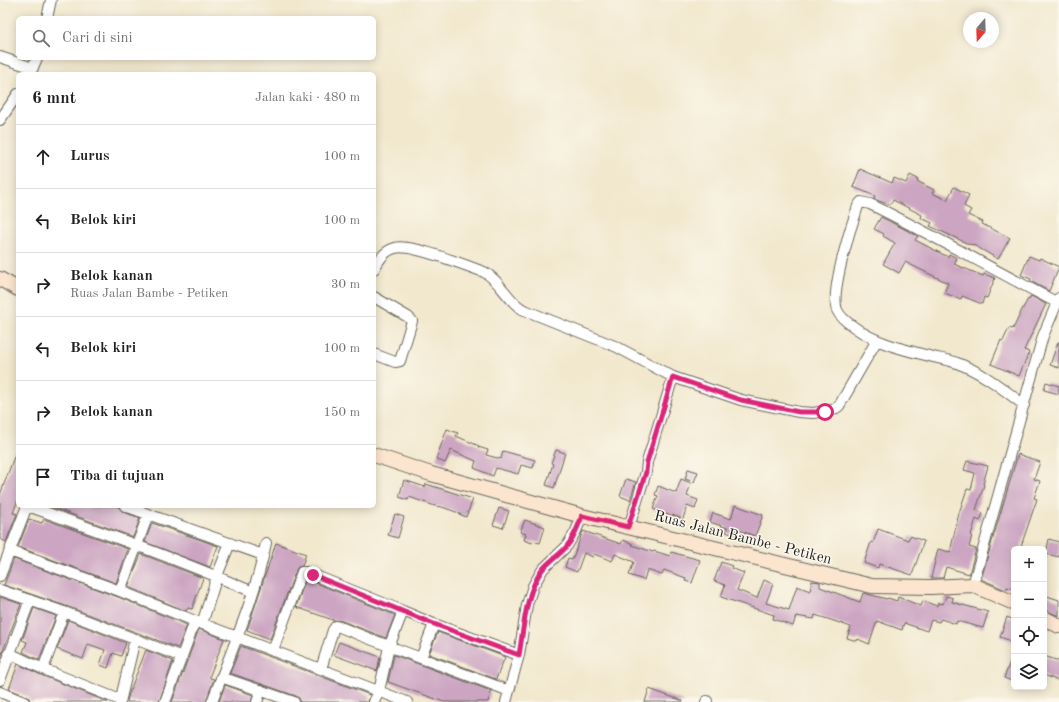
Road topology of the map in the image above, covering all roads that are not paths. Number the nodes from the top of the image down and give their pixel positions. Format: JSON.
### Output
{"nodes":[{"id":1,"x":51,"y":0,"type":"edge"},
{"id":2,"x":47,"y":16,"type":"edge"},
{"id":3,"x":0,"y":57,"type":"edge"},
{"id":4,"x":36,"y":60,"type":"edge"},
{"id":5,"x":31,"y":71,"type":"edge"},
{"id":6,"x":16,"y":97,"type":"edge"},
{"id":7,"x":0,"y":120,"type":"edge"},
{"id":8,"x":376,"y":266,"type":"edge"},
{"id":9,"x":0,"y":279,"type":"edge"},
{"id":10,"x":16,"y":288,"type":"edge"},
{"id":11,"x":376,"y":298,"type":"edge"},
{"id":12,"x":1058,"y":300,"type":"edge"},
{"id":13,"x":877,"y":340,"type":"junction"},
{"id":14,"x":376,"y":355,"type":"edge"},
{"id":15,"x":673,"y":377,"type":"junction"},
{"id":16,"x":1024,"y":405,"type":"junction"},
{"id":17,"x":376,"y":456,"type":"edge"},
{"id":18,"x":26,"y":508,"type":"edge"},
{"id":19,"x":33,"y":508,"type":"edge"},
{"id":20,"x":130,"y":508,"type":"edge"},
{"id":21,"x":148,"y":515,"type":"junction"},
{"id":22,"x":582,"y":516,"type":"junction"},
{"id":23,"x":628,"y":527,"type":"junction"},
{"id":24,"x":230,"y":543,"type":"junction"},
{"id":25,"x":266,"y":543,"type":"dead end"},
{"id":26,"x":137,"y":545,"type":"junction"},
{"id":27,"x":10,"y":551,"type":"junction"},
{"id":28,"x":264,"y":555,"type":"junction"},
{"id":29,"x":0,"y":576,"type":"edge"},
{"id":30,"x":217,"y":576,"type":"junction"},
{"id":31,"x":973,"y":586,"type":"junction"},
{"id":32,"x":0,"y":590,"type":"edge"},
{"id":33,"x":120,"y":591,"type":"junction"},
{"id":34,"x":253,"y":592,"type":"junction"},
{"id":35,"x":30,"y":600,"type":"junction"},
{"id":36,"x":1011,"y":602,"type":"edge"},
{"id":37,"x":402,"y":611,"type":"junction"},
{"id":38,"x":64,"y":612,"type":"junction"},
{"id":39,"x":1047,"y":620,"type":"edge"},
{"id":40,"x":199,"y":623,"type":"junction"},
{"id":41,"x":434,"y":624,"type":"junction"},
{"id":42,"x":1059,"y":626,"type":"edge"},
{"id":43,"x":238,"y":637,"type":"junction"},
{"id":44,"x":135,"y":639,"type":"junction"},
{"id":45,"x":389,"y":648,"type":"junction"},
{"id":46,"x":273,"y":650,"type":"junction"},
{"id":47,"x":10,"y":653,"type":"junction"},
{"id":48,"x":519,"y":655,"type":"junction"},
{"id":49,"x":182,"y":657,"type":"junction"},
{"id":50,"x":421,"y":658,"type":"junction"},
{"id":51,"x":43,"y":669,"type":"junction"},
{"id":52,"x":321,"y":669,"type":"junction"},
{"id":53,"x":221,"y":677,"type":"junction"},
{"id":54,"x":0,"y":680,"type":"edge"},
{"id":55,"x":261,"y":690,"type":"junction"},
{"id":56,"x":378,"y":691,"type":"junction"},
{"id":57,"x":509,"y":691,"type":"junction"},
{"id":58,"x":0,"y":692,"type":"edge"},
{"id":59,"x":120,"y":701,"type":"edge"},
{"id":60,"x":24,"y":702,"type":"edge"},
{"id":61,"x":165,"y":702,"type":"edge"},
{"id":62,"x":212,"y":702,"type":"edge"},
{"id":63,"x":257,"y":702,"type":"edge"},
{"id":64,"x":294,"y":702,"type":"edge"},
{"id":65,"x":374,"y":702,"type":"edge"},
{"id":66,"x":407,"y":702,"type":"edge"},
{"id":67,"x":506,"y":702,"type":"edge"}],
"edges":[{"from":1,"to":2,"type":"street"},
{"from":3,"to":5,"type":"street"},
{"from":4,"to":5,"type":"street"},
{"from":6,"to":7,"type":"street"},
{"from":8,"to":15,"type":"street"},
{"from":9,"to":10,"type":"main road"},
{"from":11,"to":14,"type":"street"},
{"from":12,"to":13,"type":"street"},
{"from":12,"to":16,"type":"street"},
{"from":13,"to":15,"type":"street"},
{"from":13,"to":16,"type":"street"},
{"from":15,"to":23,"type":"street"},
{"from":16,"to":31,"type":"street"},
{"from":17,"to":22,"type":"main road","name":"Ruas Jalan Bambe - Petiken"},
{"from":18,"to":27,"type":"street"},
{"from":19,"to":26,"type":"street"},
{"from":20,"to":21,"type":"street"},
{"from":21,"to":24,"type":"street"},
{"from":21,"to":26,"type":"street"},
{"from":22,"to":23,"type":"main road","name":"Ruas Jalan Bambe - Petiken"},
{"from":22,"to":48,"type":"street"},
{"from":23,"to":31,"type":"main road","name":"Ruas Jalan Bambe - Petiken"},
{"from":24,"to":28,"type":"street"},
{"from":24,"to":30,"type":"street"},
{"from":25,"to":28,"type":"street"},
{"from":26,"to":30,"type":"street"},
{"from":26,"to":33,"type":"street"},
{"from":27,"to":29,"type":"street"},
{"from":27,"to":33,"type":"street"},
{"from":28,"to":34,"type":"street"},
{"from":30,"to":34,"type":"street"},
{"from":30,"to":40,"type":"street"},
{"from":31,"to":36,"type":"main road","name":"Ruas Jalan Bambe - Petiken"},
{"from":32,"to":35,"type":"street"},
{"from":33,"to":40,"type":"street"},
{"from":34,"to":43,"type":"street"},
{"from":35,"to":38,"type":"street"},
{"from":35,"to":47,"type":"street"},
{"from":37,"to":41,"type":"street"},
{"from":37,"to":45,"type":"street"},
{"from":37,"to":46,"type":"street"},
{"from":38,"to":44,"type":"street"},
{"from":38,"to":51,"type":"street"},
{"from":39,"to":42,"type":"main road"},
{"from":40,"to":43,"type":"street"},
{"from":40,"to":49,"type":"street"},
{"from":41,"to":48,"type":"street"},
{"from":41,"to":50,"type":"street"},
{"from":43,"to":46,"type":"street"},
{"from":43,"to":53,"type":"street"},
{"from":44,"to":49,"type":"street"},
{"from":44,"to":59,"type":"street"},
{"from":45,"to":50,"type":"street"},
{"from":45,"to":52,"type":"street"},
{"from":45,"to":56,"type":"street"},
{"from":46,"to":52,"type":"street"},
{"from":47,"to":51,"type":"street"},
{"from":47,"to":54,"type":"street"},
{"from":48,"to":57,"type":"street"},
{"from":49,"to":61,"type":"street"},
{"from":50,"to":57,"type":"street"},
{"from":51,"to":59,"type":"street"},
{"from":52,"to":56,"type":"street"},
{"from":53,"to":55,"type":"street"},
{"from":53,"to":62,"type":"street"},
{"from":55,"to":63,"type":"street"},
{"from":55,"to":64,"type":"street"},
{"from":56,"to":65,"type":"street"},
{"from":56,"to":66,"type":"street"},
{"from":57,"to":67,"type":"street"},
{"from":58,"to":60,"type":"street"}]}
